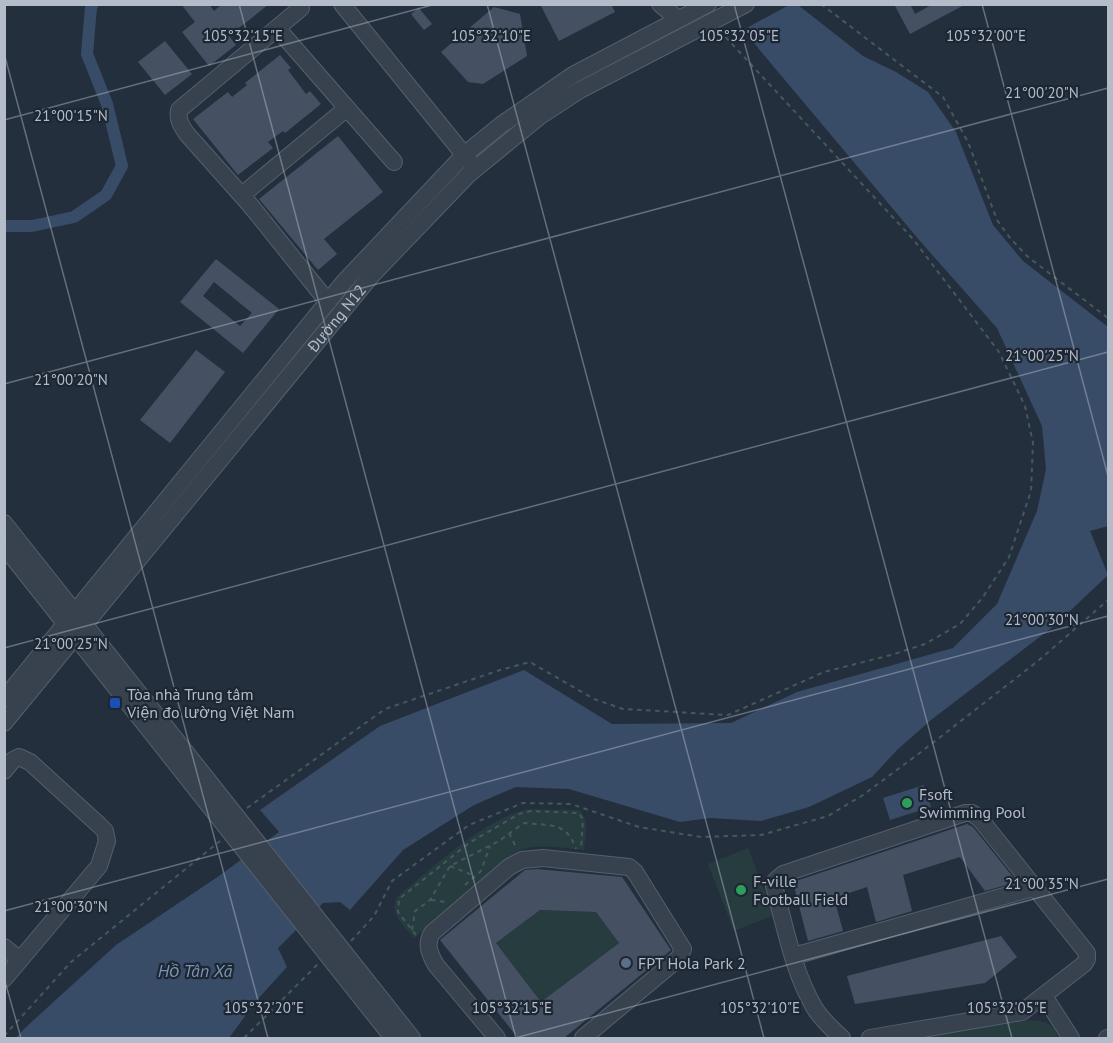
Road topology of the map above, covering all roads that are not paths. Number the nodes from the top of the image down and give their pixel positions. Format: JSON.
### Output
{"nodes":[{"id":1,"x":342,"y":4,"type":"edge"},
{"id":2,"x":660,"y":4,"type":"edge"},
{"id":3,"x":708,"y":4,"type":"edge"},
{"id":4,"x":746,"y":4,"type":"edge"},
{"id":5,"x":301,"y":8,"type":"dead end"},
{"id":6,"x":678,"y":19,"type":"junction"},
{"id":7,"x":277,"y":28,"type":"junction"},
{"id":8,"x":347,"y":108,"type":"junction"},
{"id":9,"x":464,"y":155,"type":"junction"},
{"id":10,"x":394,"y":162,"type":"dead end"},
{"id":11,"x":475,"y":168,"type":"junction"},
{"id":12,"x":242,"y":195,"type":"junction"},
{"id":13,"x":328,"y":302,"type":"junction"},
{"id":14,"x":4,"y":523,"type":"edge"},
{"id":15,"x":4,"y":546,"type":"edge"},
{"id":16,"x":76,"y":625,"type":"junction"},
{"id":17,"x":4,"y":699,"type":"edge"},
{"id":18,"x":4,"y":723,"type":"edge"},
{"id":19,"x":4,"y":771,"type":"edge"},
{"id":20,"x":246,"y":841,"type":"junction"},
{"id":21,"x":1036,"y":887,"type":"junction"},
{"id":22,"x":4,"y":947,"type":"edge"},
{"id":23,"x":334,"y":952,"type":"junction"},
{"id":24,"x":794,"y":956,"type":"junction"},
{"id":25,"x":20,"y":960,"type":"junction"},
{"id":26,"x":4,"y":979,"type":"edge"},
{"id":27,"x":1044,"y":996,"type":"junction"},
{"id":28,"x":393,"y":1038,"type":"edge"},
{"id":29,"x":412,"y":1038,"type":"edge"},
{"id":30,"x":497,"y":1038,"type":"edge"},
{"id":31,"x":583,"y":1038,"type":"edge"},
{"id":32,"x":842,"y":1038,"type":"edge"},
{"id":33,"x":870,"y":1038,"type":"edge"},
{"id":34,"x":1071,"y":1038,"type":"edge"}],
"edges":[{"from":1,"to":9,"type":"street"},
{"from":2,"to":6,"type":"street"},
{"from":3,"to":6,"type":"street","name":"Đường N12"},
{"from":4,"to":11,"type":"street","name":"Đường N12"},
{"from":5,"to":7,"type":"street"},
{"from":6,"to":9,"type":"street","name":"Đường N12"},
{"from":7,"to":8,"type":"street"},
{"from":7,"to":12,"type":"street"},
{"from":8,"to":10,"type":"street"},
{"from":8,"to":12,"type":"street"},
{"from":9,"to":11,"type":"street"},
{"from":9,"to":13,"type":"street","name":"Đường N12"},
{"from":11,"to":16,"type":"street","name":"Đường N12"},
{"from":12,"to":13,"type":"street"},
{"from":13,"to":16,"type":"street","name":"Đường N12"},
{"from":14,"to":16,"type":"street"},
{"from":15,"to":16,"type":"street"},
{"from":16,"to":17,"type":"street","name":"Đường N12"},
{"from":16,"to":18,"type":"street","name":"Đường N12"},
{"from":16,"to":20,"type":"street"},
{"from":16,"to":20,"type":"street"},
{"from":19,"to":25,"type":"street"},
{"from":20,"to":23,"type":"street"},
{"from":21,"to":24,"type":"street"},
{"from":21,"to":24,"type":"street"},
{"from":21,"to":27,"type":"street"},
{"from":22,"to":25,"type":"street"},
{"from":23,"to":28,"type":"street"},
{"from":23,"to":29,"type":"street"},
{"from":24,"to":32,"type":"street"},
{"from":25,"to":26,"type":"street"},
{"from":27,"to":33,"type":"street"},
{"from":27,"to":34,"type":"street"},
{"from":30,"to":31,"type":"street"}]}
